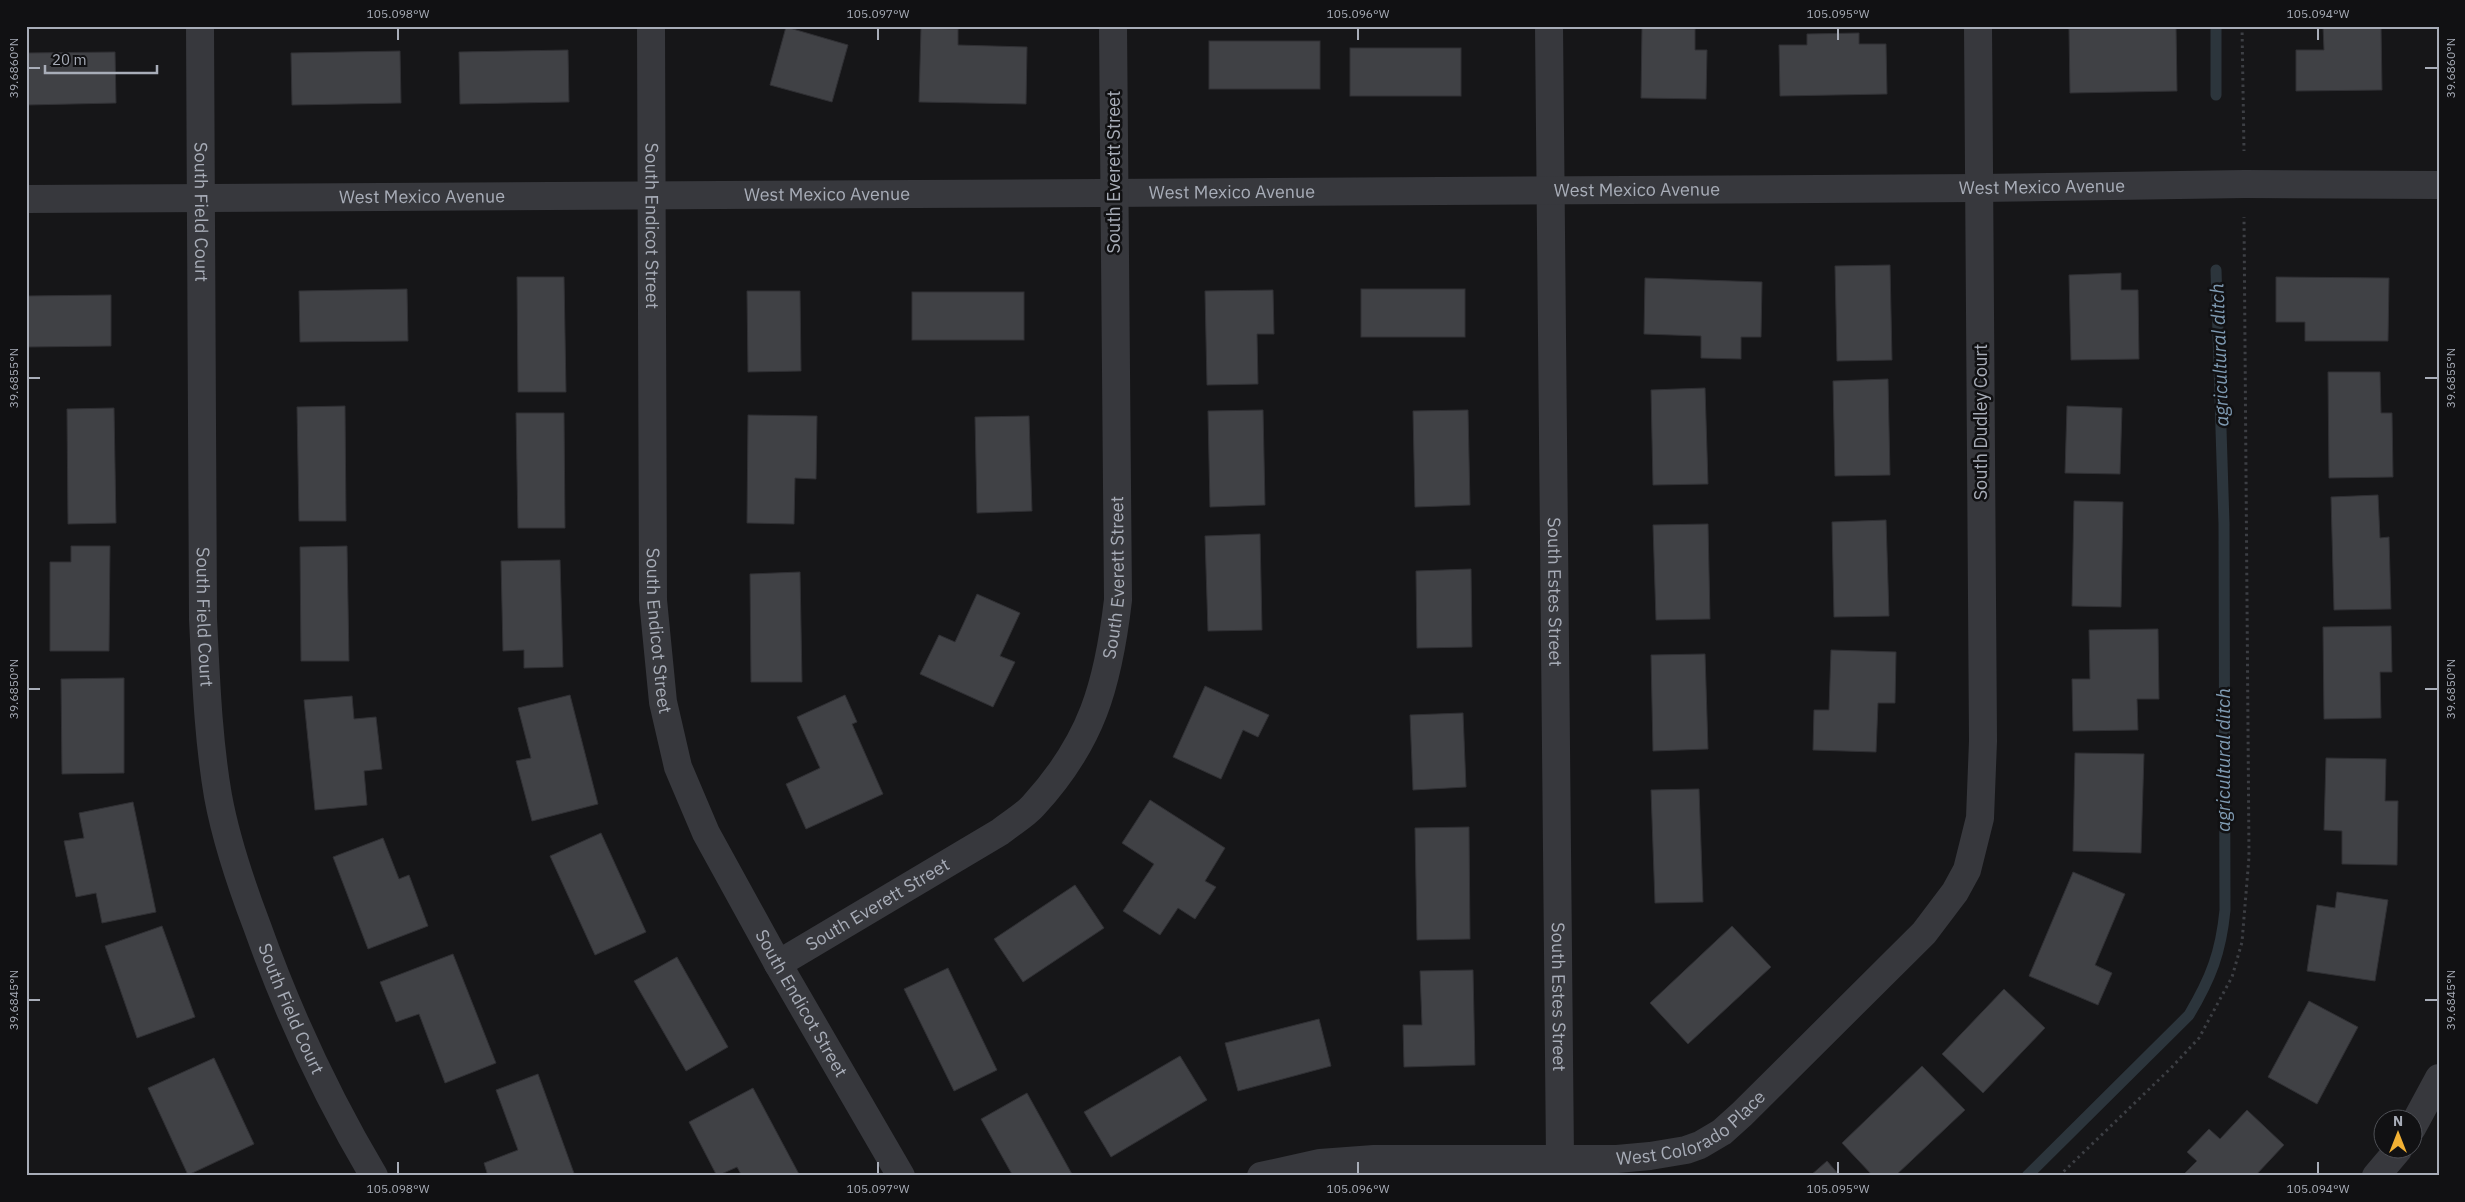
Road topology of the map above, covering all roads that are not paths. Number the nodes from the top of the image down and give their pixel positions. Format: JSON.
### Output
{"nodes":[{"id":1,"x":200,"y":26,"type":"edge"},
{"id":2,"x":650,"y":26,"type":"edge"},
{"id":3,"x":1113,"y":26,"type":"edge"},
{"id":4,"x":1549,"y":26,"type":"edge"},
{"id":5,"x":1978,"y":26,"type":"edge"},
{"id":6,"x":2439,"y":185,"type":"edge"},
{"id":7,"x":1980,"y":188,"type":"junction"},
{"id":8,"x":1551,"y":190,"type":"junction"},
{"id":9,"x":1114,"y":193,"type":"junction"},
{"id":10,"x":652,"y":194,"type":"junction"},
{"id":11,"x":200,"y":198,"type":"junction"},
{"id":12,"x":26,"y":199,"type":"edge"},
{"id":13,"x":1980,"y":818,"type":"joint"},
{"id":14,"x":778,"y":964,"type":"junction"},
{"id":15,"x":2439,"y":1078,"type":"edge"},
{"id":16,"x":2422,"y":1110,"type":"edge"},
{"id":17,"x":1560,"y":1159,"type":"junction"},
{"id":18,"x":2390,"y":1160,"type":"edge"},
{"id":19,"x":374,"y":1176,"type":"edge"},
{"id":20,"x":901,"y":1176,"type":"edge"},
{"id":21,"x":1261,"y":1176,"type":"edge"},
{"id":22,"x":2376,"y":1176,"type":"edge"}],
"edges":[{"from":1,"to":11,"type":"street","name":"South Field Court"},
{"from":2,"to":10,"type":"street","name":"South Endicot Street"},
{"from":3,"to":9,"type":"street","name":"South Everett Street"},
{"from":4,"to":8,"type":"street","name":"South Estes Street"},
{"from":5,"to":7,"type":"street","name":"South Dudley Court"},
{"from":6,"to":7,"type":"street","name":"West Mexico Avenue"},
{"from":7,"to":8,"type":"street","name":"West Mexico Avenue"},
{"from":7,"to":13,"type":"street","name":"South Dudley Court"},
{"from":8,"to":9,"type":"street","name":"West Mexico Avenue"},
{"from":8,"to":17,"type":"street","name":"South Estes Street"},
{"from":9,"to":10,"type":"street","name":"West Mexico Avenue"},
{"from":9,"to":14,"type":"street","name":"South Everett Street"},
{"from":10,"to":11,"type":"street","name":"West Mexico Avenue"},
{"from":10,"to":14,"type":"street","name":"South Endicot Street"},
{"from":11,"to":12,"type":"street","name":"West Mexico Avenue"},
{"from":11,"to":19,"type":"street","name":"South Field Court"},
{"from":13,"to":17,"type":"street","name":"West Colorado Place"},
{"from":14,"to":20,"type":"street","name":"South Endicot Street"},
{"from":15,"to":16,"type":"street"},
{"from":17,"to":21,"type":"street","name":"West Colorado Place"},
{"from":18,"to":22,"type":"street"}]}
